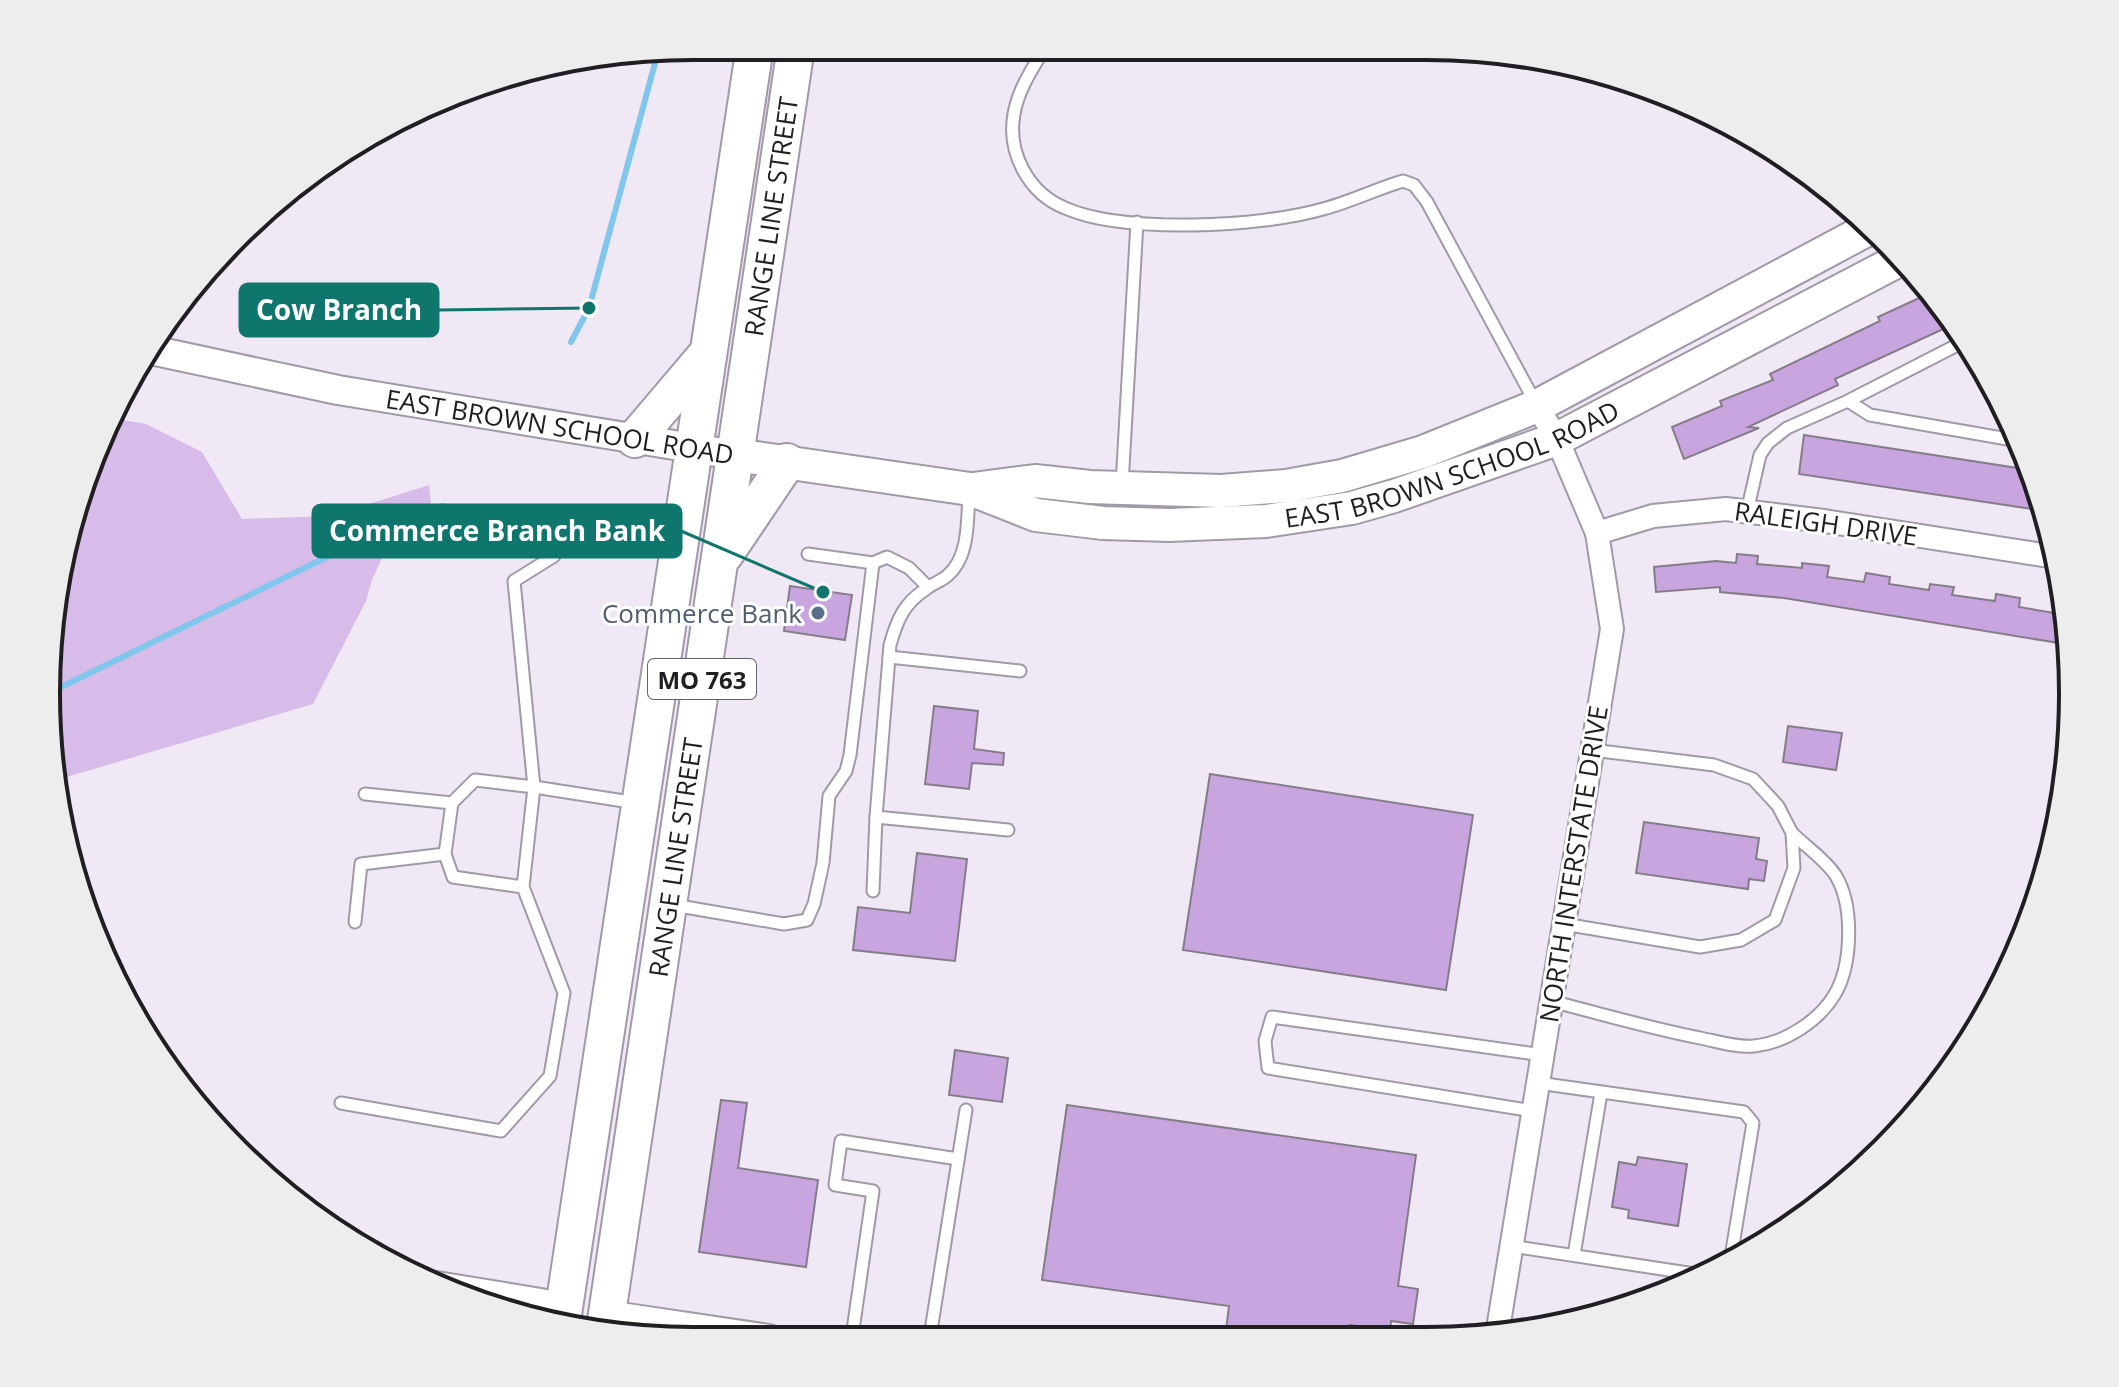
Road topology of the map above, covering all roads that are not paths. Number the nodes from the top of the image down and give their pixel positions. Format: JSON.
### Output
{"nodes":[{"id":1,"x":753,"y":60,"type":"edge"},
{"id":2,"x":794,"y":60,"type":"edge"},
{"id":3,"x":1038,"y":60,"type":"edge"},
{"id":4,"x":1137,"y":222,"type":"junction"},
{"id":5,"x":1860,"y":233,"type":"edge"},
{"id":6,"x":1891,"y":264,"type":"edge"},
{"id":7,"x":1955,"y":346,"type":"edge"},
{"id":8,"x":709,"y":351,"type":"junction"},
{"id":9,"x":161,"y":352,"type":"edge"},
{"id":10,"x":1848,"y":401,"type":"junction"},
{"id":11,"x":1537,"y":406,"type":"junction"},
{"id":12,"x":635,"y":439,"type":"junction"},
{"id":13,"x":1557,"y":439,"type":"junction"},
{"id":14,"x":2005,"y":439,"type":"edge"},
{"id":15,"x":694,"y":448,"type":"junction"},
{"id":16,"x":735,"y":455,"type":"junction"},
{"id":17,"x":787,"y":462,"type":"junction"},
{"id":18,"x":970,"y":489,"type":"junction"},
{"id":19,"x":1122,"y":489,"type":"junction"},
{"id":20,"x":1747,"y":512,"type":"junction"},
{"id":21,"x":1597,"y":533,"type":"junction"},
{"id":22,"x":808,"y":554,"type":"dead end"},
{"id":23,"x":2043,"y":555,"type":"edge"},
{"id":24,"x":554,"y":556,"type":"dead end"},
{"id":25,"x":720,"y":562,"type":"junction"},
{"id":26,"x":873,"y":563,"type":"junction"},
{"id":27,"x":928,"y":587,"type":"junction"},
{"id":28,"x":889,"y":657,"type":"junction"},
{"id":29,"x":1020,"y":671,"type":"dead end"},
{"id":30,"x":1592,"y":750,"type":"junction"},
{"id":31,"x":534,"y":787,"type":"junction"},
{"id":32,"x":365,"y":794,"type":"dead end"},
{"id":33,"x":452,"y":803,"type":"junction"},
{"id":34,"x":641,"y":804,"type":"junction"},
{"id":35,"x":876,"y":817,"type":"junction"},
{"id":36,"x":1008,"y":830,"type":"dead end"},
{"id":37,"x":1792,"y":833,"type":"junction"},
{"id":38,"x":445,"y":854,"type":"junction"},
{"id":39,"x":523,"y":887,"type":"junction"},
{"id":40,"x":873,"y":891,"type":"dead end"},
{"id":41,"x":668,"y":904,"type":"junction"},
{"id":42,"x":355,"y":922,"type":"dead end"},
{"id":43,"x":1564,"y":924,"type":"junction"},
{"id":44,"x":1551,"y":1001,"type":"junction"},
{"id":45,"x":1543,"y":1055,"type":"junction"},
{"id":46,"x":1538,"y":1083,"type":"junction"},
{"id":47,"x":1601,"y":1093,"type":"junction"},
{"id":48,"x":341,"y":1103,"type":"dead end"},
{"id":49,"x":966,"y":1110,"type":"dead end"},
{"id":50,"x":1533,"y":1111,"type":"junction"},
{"id":51,"x":958,"y":1159,"type":"junction"},
{"id":52,"x":1511,"y":1246,"type":"junction"},
{"id":53,"x":1733,"y":1247,"type":"edge"},
{"id":54,"x":1574,"y":1255,"type":"junction"},
{"id":55,"x":1683,"y":1272,"type":"edge"},
{"id":56,"x":583,"y":1317,"type":"edge"},
{"id":57,"x":585,"y":1318,"type":"edge"},
{"id":58,"x":605,"y":1321,"type":"edge"},
{"id":59,"x":1499,"y":1323,"type":"edge"},
{"id":60,"x":662,"y":1326,"type":"edge"},
{"id":61,"x":853,"y":1327,"type":"edge"},
{"id":62,"x":932,"y":1327,"type":"edge"}],
"edges":[{"from":1,"to":8,"type":"main road","name":"RANGE LINE STREET","number":"MO 763"},
{"from":2,"to":16,"type":"main road","name":"RANGE LINE STREET","number":"MO 763"},
{"from":3,"to":4,"type":"lane"},
{"from":4,"to":11,"type":"lane"},
{"from":4,"to":19,"type":"lane"},
{"from":5,"to":11,"type":"main road","name":"EAST BROWN SCHOOL ROAD"},
{"from":6,"to":13,"type":"main road","name":"EAST BROWN SCHOOL ROAD"},
{"from":7,"to":10,"type":"lane"},
{"from":8,"to":12,"type":"main road"},
{"from":8,"to":15,"type":"main road","name":"RANGE LINE STREET","number":"MO 763"},
{"from":9,"to":12,"type":"street","name":"EAST BROWN SCHOOL ROAD"},
{"from":10,"to":14,"type":"lane"},
{"from":10,"to":20,"type":"lane"},
{"from":11,"to":13,"type":"street","name":"NORTH INTERSTATE DRIVE"},
{"from":11,"to":19,"type":"main road","name":"EAST BROWN SCHOOL ROAD"},
{"from":12,"to":15,"type":"street","name":"EAST BROWN SCHOOL ROAD"},
{"from":13,"to":18,"type":"main road","name":"EAST BROWN SCHOOL ROAD"},
{"from":13,"to":21,"type":"street","name":"NORTH INTERSTATE DRIVE"},
{"from":15,"to":16,"type":"street","name":"EAST BROWN SCHOOL ROAD"},
{"from":15,"to":34,"type":"main road","name":"RANGE LINE STREET","number":"MO 763"},
{"from":16,"to":17,"type":"main road","name":"EAST BROWN SCHOOL ROAD"},
{"from":16,"to":25,"type":"main road","name":"RANGE LINE STREET","number":"MO 763"},
{"from":17,"to":18,"type":"main road","name":"EAST BROWN SCHOOL ROAD"},
{"from":17,"to":25,"type":"main road"},
{"from":18,"to":19,"type":"main road","name":"EAST BROWN SCHOOL ROAD"},
{"from":18,"to":27,"type":"lane"},
{"from":20,"to":21,"type":"street","name":"RALEIGH DRIVE"},
{"from":20,"to":23,"type":"street","name":"RALEIGH DRIVE"},
{"from":21,"to":30,"type":"street","name":"NORTH INTERSTATE DRIVE"},
{"from":22,"to":26,"type":"lane"},
{"from":24,"to":31,"type":"lane"},
{"from":25,"to":41,"type":"main road","name":"RANGE LINE STREET","number":"MO 763"},
{"from":26,"to":27,"type":"lane"},
{"from":26,"to":41,"type":"lane"},
{"from":27,"to":28,"type":"lane"},
{"from":28,"to":29,"type":"lane"},
{"from":28,"to":35,"type":"lane"},
{"from":30,"to":37,"type":"lane"},
{"from":30,"to":43,"type":"street","name":"NORTH INTERSTATE DRIVE"},
{"from":31,"to":33,"type":"lane"},
{"from":31,"to":34,"type":"lane"},
{"from":31,"to":39,"type":"lane"},
{"from":32,"to":33,"type":"lane"},
{"from":33,"to":38,"type":"lane"},
{"from":34,"to":57,"type":"main road","name":"RANGE LINE STREET","number":"MO 763"},
{"from":35,"to":36,"type":"lane"},
{"from":35,"to":40,"type":"lane"},
{"from":37,"to":43,"type":"lane"},
{"from":37,"to":44,"type":"lane"},
{"from":38,"to":39,"type":"lane"},
{"from":38,"to":42,"type":"lane"},
{"from":39,"to":48,"type":"lane"},
{"from":41,"to":56,"type":"main road","name":"RANGE LINE STREET","number":"MO 763"},
{"from":43,"to":44,"type":"street","name":"NORTH INTERSTATE DRIVE"},
{"from":44,"to":45,"type":"street","name":"NORTH INTERSTATE DRIVE"},
{"from":45,"to":46,"type":"street","name":"NORTH INTERSTATE DRIVE"},
{"from":45,"to":50,"type":"lane"},
{"from":46,"to":47,"type":"lane"},
{"from":46,"to":50,"type":"street","name":"NORTH INTERSTATE DRIVE"},
{"from":47,"to":53,"type":"lane"},
{"from":47,"to":54,"type":"lane"},
{"from":49,"to":51,"type":"lane"},
{"from":50,"to":52,"type":"street","name":"NORTH INTERSTATE DRIVE"},
{"from":51,"to":61,"type":"lane"},
{"from":51,"to":62,"type":"lane"},
{"from":52,"to":54,"type":"lane"},
{"from":52,"to":59,"type":"street","name":"NORTH INTERSTATE DRIVE"},
{"from":54,"to":55,"type":"lane"},
{"from":58,"to":60,"type":"street"}]}
